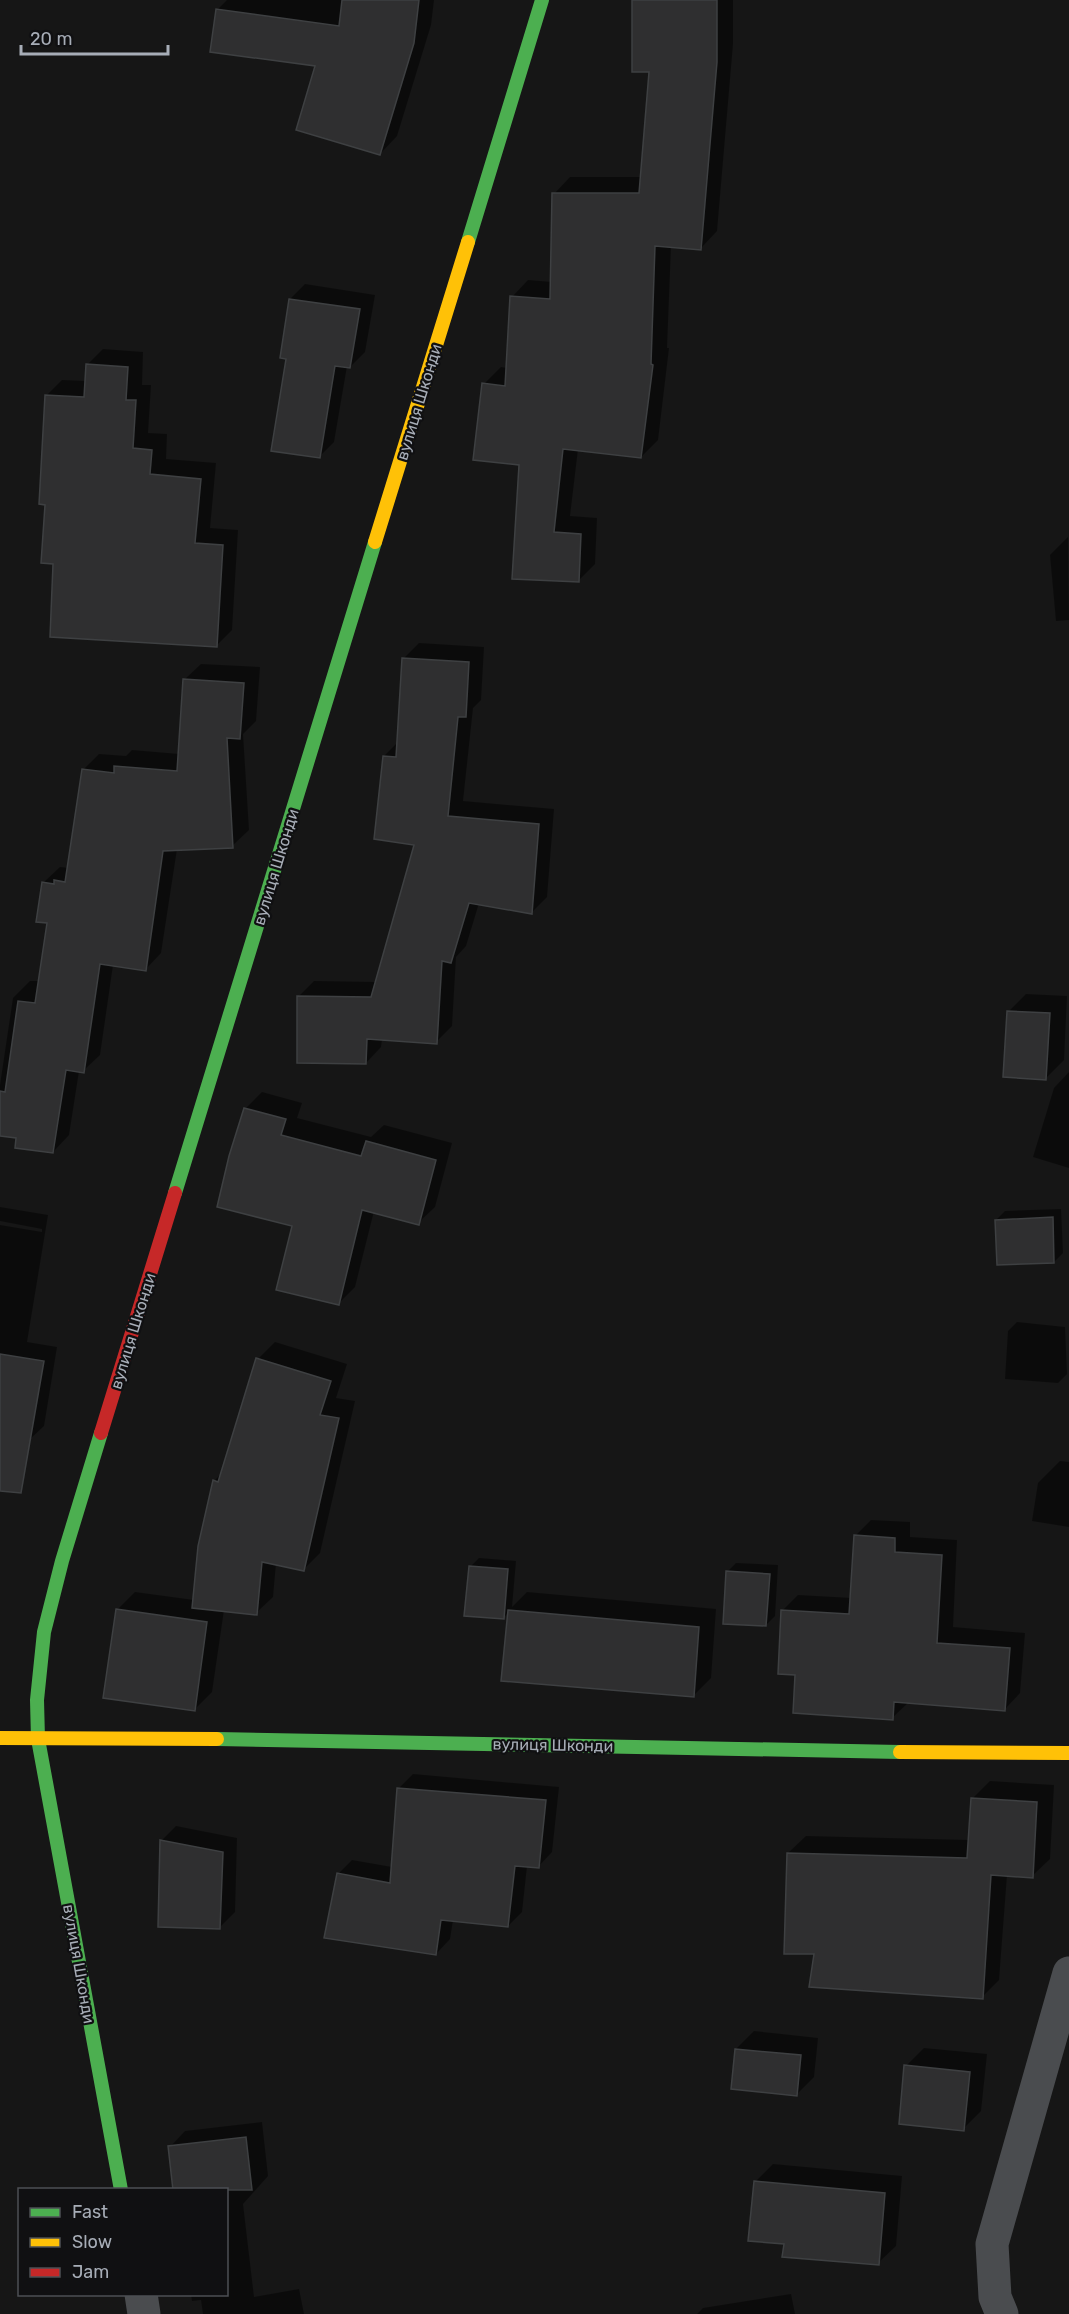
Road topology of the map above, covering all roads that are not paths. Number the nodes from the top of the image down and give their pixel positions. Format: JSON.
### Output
{"nodes":[{"id":1,"x":542,"y":0,"type":"edge"},
{"id":2,"x":0,"y":1738,"type":"edge"},
{"id":3,"x":38,"y":1739,"type":"junction"},
{"id":4,"x":1069,"y":1753,"type":"edge"},
{"id":5,"x":1069,"y":1973,"type":"edge"},
{"id":6,"x":121,"y":2188,"type":"edge"},
{"id":7,"x":141,"y":2296,"type":"edge"},
{"id":8,"x":144,"y":2314,"type":"edge"},
{"id":9,"x":1002,"y":2314,"type":"edge"}],
"edges":[{"from":1,"to":3,"type":"street","name":"вулиця Шконди"},
{"from":2,"to":3,"type":"street","name":"вулиця Шконди"},
{"from":3,"to":4,"type":"street","name":"вулиця Шконди"},
{"from":3,"to":6,"type":"street","name":"вулиця Шконди"},
{"from":5,"to":9,"type":"street"},
{"from":7,"to":8,"type":"street"}]}
